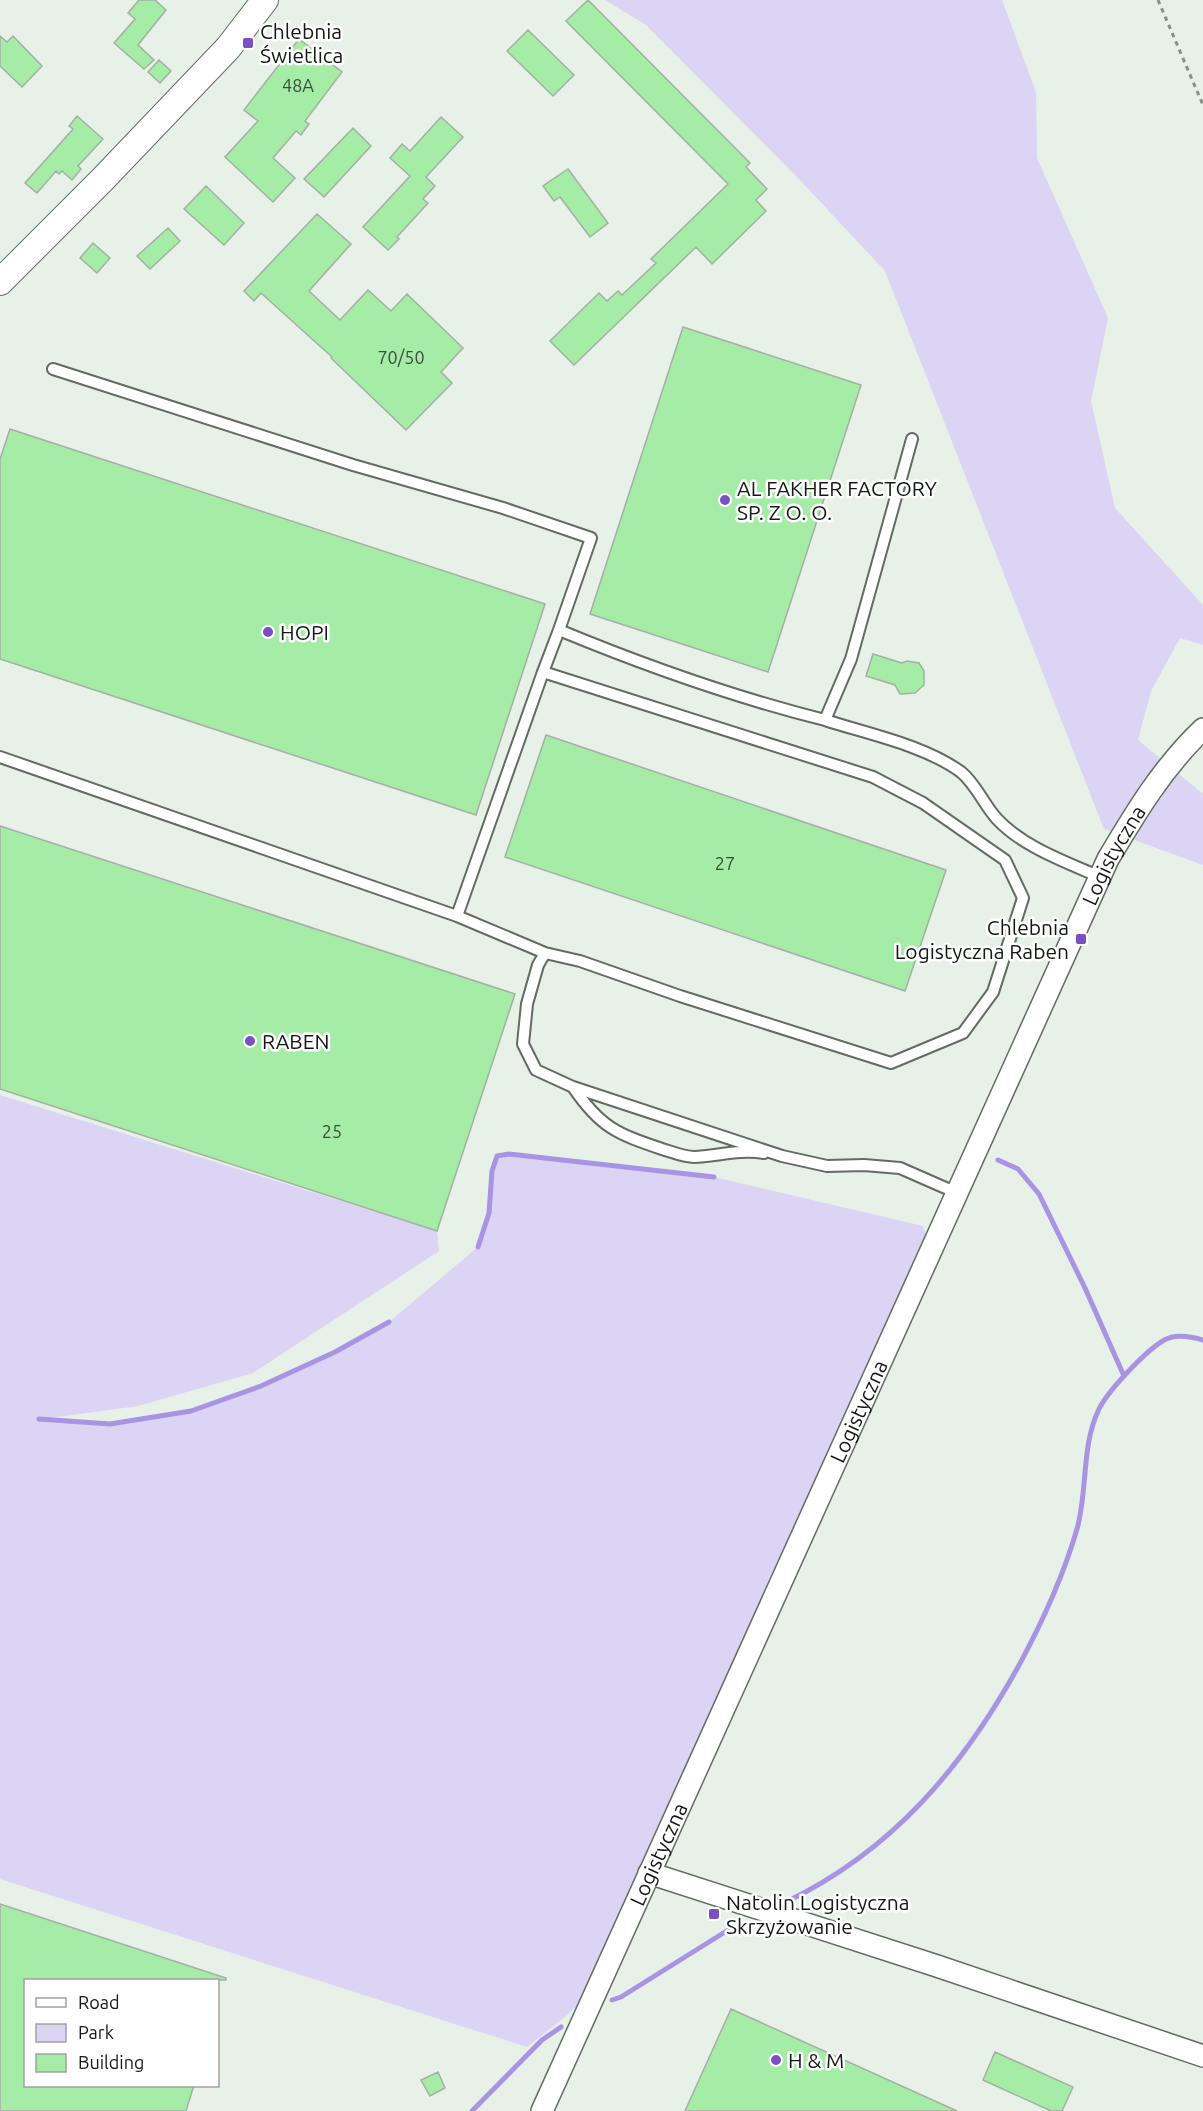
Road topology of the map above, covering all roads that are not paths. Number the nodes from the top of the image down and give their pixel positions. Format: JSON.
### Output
{"nodes":[{"id":1,"x":265,"y":0,"type":"edge"},
{"id":2,"x":0,"y":282,"type":"edge"},
{"id":3,"x":53,"y":369,"type":"dead end"},
{"id":4,"x":912,"y":439,"type":"dead end"},
{"id":5,"x":559,"y":630,"type":"junction"},
{"id":6,"x":543,"y":672,"type":"junction"},
{"id":7,"x":825,"y":720,"type":"junction"},
{"id":8,"x":1203,"y":729,"type":"edge"},
{"id":9,"x":0,"y":757,"type":"edge"},
{"id":10,"x":1100,"y":877,"type":"junction"},
{"id":11,"x":457,"y":916,"type":"junction"},
{"id":12,"x":545,"y":954,"type":"junction"},
{"id":13,"x":573,"y":1087,"type":"junction"},
{"id":14,"x":782,"y":1156,"type":"junction"},
{"id":15,"x":957,"y":1193,"type":"junction"},
{"id":16,"x":650,"y":1873,"type":"junction"},
{"id":17,"x":1203,"y":2056,"type":"edge"},
{"id":18,"x":542,"y":2111,"type":"edge"}],
"edges":[{"from":1,"to":2,"type":"street"},
{"from":3,"to":5,"type":"lane"},
{"from":4,"to":7,"type":"lane"},
{"from":5,"to":6,"type":"lane"},
{"from":5,"to":7,"type":"lane"},
{"from":6,"to":11,"type":"lane"},
{"from":6,"to":12,"type":"lane"},
{"from":7,"to":10,"type":"lane"},
{"from":8,"to":10,"type":"street","name":"Logistyczna"},
{"from":9,"to":11,"type":"lane"},
{"from":10,"to":15,"type":"street","name":"Logistyczna"},
{"from":11,"to":12,"type":"lane"},
{"from":12,"to":13,"type":"lane"},
{"from":13,"to":14,"type":"lane"},
{"from":13,"to":14,"type":"lane"},
{"from":14,"to":15,"type":"lane"},
{"from":15,"to":16,"type":"street","name":"Logistyczna"},
{"from":16,"to":17,"type":"street"},
{"from":16,"to":18,"type":"street","name":"Logistyczna"}]}
